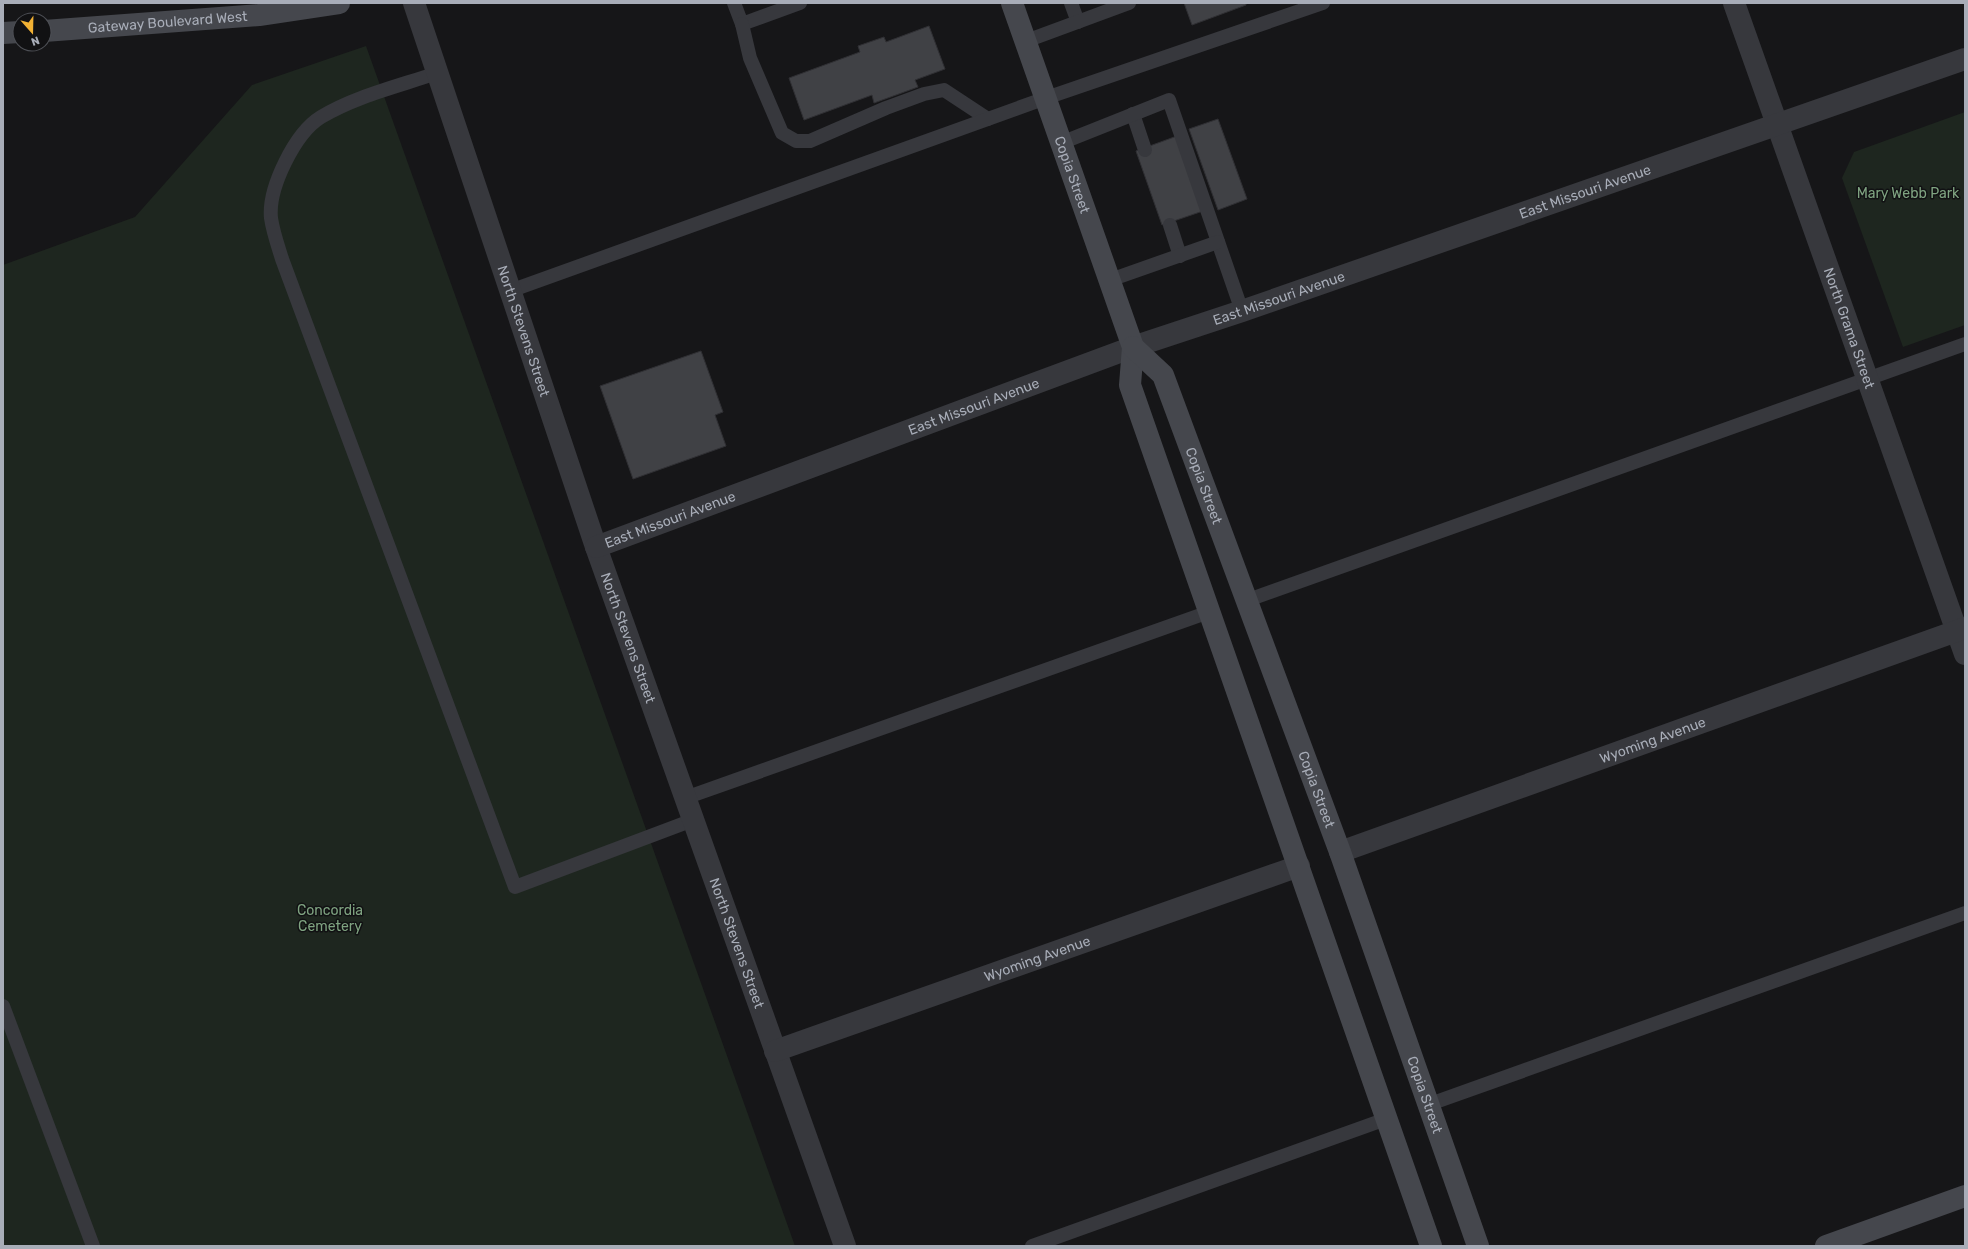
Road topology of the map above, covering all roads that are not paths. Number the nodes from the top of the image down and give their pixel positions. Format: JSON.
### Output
{"nodes":[{"id":1,"x":339,"y":3,"type":"edge"},
{"id":2,"x":414,"y":3,"type":"edge"},
{"id":3,"x":734,"y":3,"type":"edge"},
{"id":4,"x":800,"y":3,"type":"edge"},
{"id":5,"x":1012,"y":3,"type":"edge"},
{"id":6,"x":1071,"y":3,"type":"edge"},
{"id":7,"x":1129,"y":3,"type":"edge"},
{"id":8,"x":1323,"y":3,"type":"edge"},
{"id":9,"x":1734,"y":3,"type":"edge"},
{"id":10,"x":1078,"y":22,"type":"junction"},
{"id":11,"x":742,"y":24,"type":"junction"},
{"id":12,"x":52,"y":30,"type":"edge"},
{"id":13,"x":1026,"y":41,"type":"junction"},
{"id":14,"x":1965,"y":59,"type":"edge"},
{"id":15,"x":437,"y":73,"type":"junction"},
{"id":16,"x":1046,"y":98,"type":"junction"},
{"id":17,"x":1133,"y":114,"type":"junction"},
{"id":18,"x":988,"y":119,"type":"junction"},
{"id":19,"x":1778,"y":125,"type":"junction"},
{"id":20,"x":1061,"y":142,"type":"junction"},
{"id":21,"x":1145,"y":150,"type":"dead end"},
{"id":22,"x":1170,"y":225,"type":"dead end"},
{"id":23,"x":1218,"y":242,"type":"junction"},
{"id":24,"x":1180,"y":256,"type":"junction"},
{"id":25,"x":1110,"y":280,"type":"junction"},
{"id":26,"x":510,"y":291,"type":"junction"},
{"id":27,"x":1242,"y":311,"type":"junction"},
{"id":28,"x":1965,"y":344,"type":"edge"},
{"id":29,"x":1133,"y":346,"type":"junction"},
{"id":30,"x":1868,"y":379,"type":"junction"},
{"id":31,"x":596,"y":547,"type":"junction"},
{"id":32,"x":1248,"y":600,"type":"junction"},
{"id":33,"x":1209,"y":612,"type":"junction"},
{"id":34,"x":1961,"y":630,"type":"edge"},
{"id":35,"x":1965,"y":654,"type":"edge"},
{"id":36,"x":685,"y":798,"type":"junction"},
{"id":37,"x":693,"y":820,"type":"junction"},
{"id":38,"x":1340,"y":852,"type":"junction"},
{"id":39,"x":1299,"y":866,"type":"junction"},
{"id":40,"x":1965,"y":913,"type":"edge"},
{"id":41,"x":3,"y":1006,"type":"edge"},
{"id":42,"x":775,"y":1051,"type":"junction"},
{"id":43,"x":1430,"y":1104,"type":"junction"},
{"id":44,"x":1386,"y":1119,"type":"junction"},
{"id":45,"x":1965,"y":1196,"type":"edge"},
{"id":46,"x":93,"y":1246,"type":"edge"},
{"id":47,"x":845,"y":1246,"type":"edge"},
{"id":48,"x":1032,"y":1246,"type":"edge"},
{"id":49,"x":1431,"y":1246,"type":"edge"},
{"id":50,"x":1478,"y":1246,"type":"edge"},
{"id":51,"x":1826,"y":1246,"type":"edge"}],
"edges":[{"from":1,"to":12,"type":"main road","name":"Gateway Boulevard West"},
{"from":2,"to":15,"type":"street","name":"North Stevens Street"},
{"from":3,"to":11,"type":"lane"},
{"from":4,"to":11,"type":"lane"},
{"from":5,"to":13,"type":"main road","name":"Copia Street"},
{"from":6,"to":10,"type":"lane"},
{"from":7,"to":10,"type":"lane"},
{"from":8,"to":16,"type":"lane"},
{"from":9,"to":19,"type":"street","name":"North Grama Street"},
{"from":10,"to":13,"type":"lane"},
{"from":11,"to":18,"type":"lane"},
{"from":13,"to":16,"type":"main road","name":"Copia Street"},
{"from":14,"to":19,"type":"street","name":"East Missouri Avenue"},
{"from":15,"to":26,"type":"street","name":"North Stevens Street"},
{"from":15,"to":37,"type":"lane"},
{"from":16,"to":18,"type":"lane"},
{"from":16,"to":20,"type":"main road","name":"Copia Street"},
{"from":17,"to":20,"type":"lane"},
{"from":17,"to":21,"type":"lane"},
{"from":17,"to":23,"type":"lane"},
{"from":18,"to":26,"type":"lane"},
{"from":19,"to":27,"type":"street","name":"East Missouri Avenue"},
{"from":19,"to":30,"type":"street","name":"North Grama Street"},
{"from":20,"to":25,"type":"main road","name":"Copia Street"},
{"from":22,"to":24,"type":"lane"},
{"from":23,"to":24,"type":"lane"},
{"from":23,"to":27,"type":"lane"},
{"from":24,"to":25,"type":"lane"},
{"from":25,"to":29,"type":"main road","name":"Copia Street"},
{"from":26,"to":31,"type":"street","name":"North Stevens Street"},
{"from":27,"to":29,"type":"street","name":"East Missouri Avenue"},
{"from":28,"to":30,"type":"lane"},
{"from":29,"to":31,"type":"street","name":"East Missouri Avenue"},
{"from":29,"to":32,"type":"main road","name":"Copia Street"},
{"from":29,"to":33,"type":"main road","name":"Copia Street"},
{"from":30,"to":32,"type":"lane"},
{"from":30,"to":34,"type":"street","name":"North Grama Street"},
{"from":31,"to":36,"type":"street","name":"North Stevens Street"},
{"from":32,"to":38,"type":"main road","name":"Copia Street"},
{"from":33,"to":36,"type":"lane"},
{"from":33,"to":39,"type":"main road","name":"Copia Street"},
{"from":34,"to":35,"type":"street","name":"North Grama Street"},
{"from":34,"to":38,"type":"street","name":"Wyoming Avenue"},
{"from":36,"to":37,"type":"street","name":"North Stevens Street"},
{"from":37,"to":42,"type":"street","name":"North Stevens Street"},
{"from":38,"to":43,"type":"main road","name":"Copia Street"},
{"from":39,"to":42,"type":"street","name":"Wyoming Avenue"},
{"from":39,"to":44,"type":"main road","name":"Copia Street"},
{"from":40,"to":43,"type":"lane"},
{"from":41,"to":46,"type":"lane"},
{"from":42,"to":47,"type":"street","name":"North Stevens Street"},
{"from":43,"to":50,"type":"main road","name":"Copia Street"},
{"from":44,"to":48,"type":"lane"},
{"from":44,"to":49,"type":"main road","name":"Copia Street"},
{"from":45,"to":51,"type":"main road"}]}
